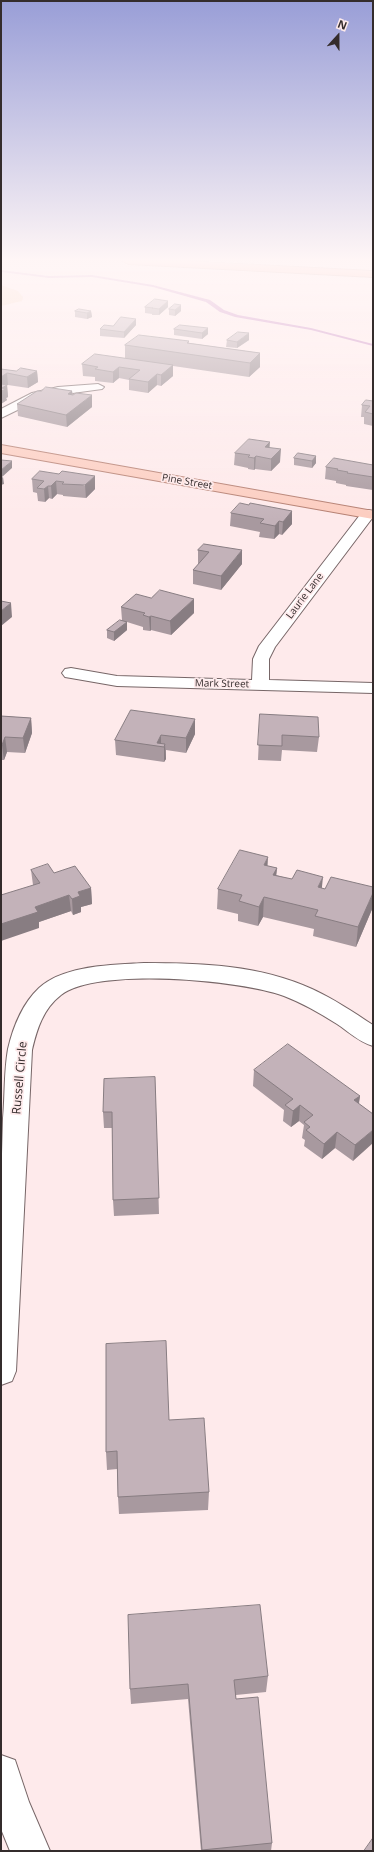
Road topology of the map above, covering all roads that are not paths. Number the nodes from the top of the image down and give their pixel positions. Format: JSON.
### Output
{"nodes":[{"id":1,"x":98,"y":387,"type":"dead end"},
{"id":2,"x":1,"y":414,"type":"edge"},
{"id":3,"x":1,"y":448,"type":"edge"},
{"id":4,"x":371,"y":514,"type":"edge"},
{"id":5,"x":71,"y":673,"type":"dead end"},
{"id":6,"x":260,"y":685,"type":"junction"},
{"id":7,"x":373,"y":688,"type":"edge"},
{"id":8,"x":373,"y":1037,"type":"edge"},
{"id":9,"x":1,"y":1371,"type":"edge"},
{"id":10,"x":1,"y":1774,"type":"edge"},
{"id":11,"x":30,"y":1851,"type":"edge"}],
"edges":[{"from":1,"to":2,"type":"street"},
{"from":3,"to":4,"type":"main road","name":"Pine Street"},
{"from":4,"to":6,"type":"street","name":"Laurie Lane"},
{"from":5,"to":6,"type":"street","name":"Mark Street"},
{"from":6,"to":7,"type":"street","name":"Mark Street"},
{"from":8,"to":9,"type":"street","name":"Russell Circle"},
{"from":10,"to":11,"type":"street"}]}
